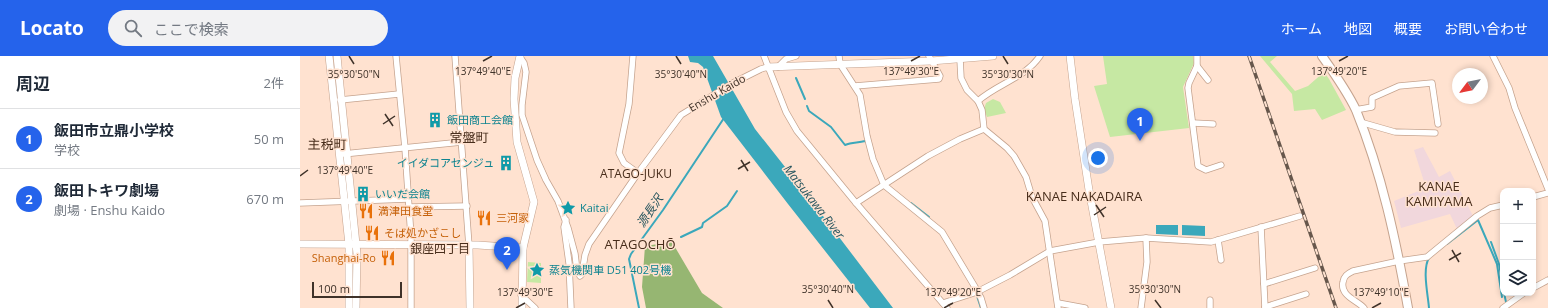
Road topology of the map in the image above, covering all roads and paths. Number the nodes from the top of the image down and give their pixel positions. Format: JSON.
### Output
{"nodes":[{"id":1,"x":329,"y":56,"type":"edge"},
{"id":2,"x":336,"y":56,"type":"edge"},
{"id":3,"x":396,"y":56,"type":"edge"},
{"id":4,"x":455,"y":56,"type":"edge"},
{"id":5,"x":520,"y":56,"type":"edge"},
{"id":6,"x":633,"y":56,"type":"edge"},
{"id":7,"x":764,"y":56,"type":"edge"},
{"id":8,"x":796,"y":56,"type":"edge"},
{"id":9,"x":839,"y":56,"type":"edge"},
{"id":10,"x":993,"y":56,"type":"edge"},
{"id":11,"x":1040,"y":56,"type":"edge"},
{"id":12,"x":1070,"y":56,"type":"edge"},
{"id":13,"x":1197,"y":56,"type":"edge"},
{"id":14,"x":1322,"y":56,"type":"edge"},
{"id":15,"x":1493,"y":56,"type":"edge"},
{"id":16,"x":930,"y":58,"type":"edge"},
{"id":17,"x":960,"y":59,"type":"junction"},
{"id":18,"x":840,"y":64,"type":"junction"},
{"id":19,"x":1198,"y":66,"type":"junction"},
{"id":20,"x":768,"y":67,"type":"junction"},
{"id":21,"x":778,"y":67,"type":"junction"},
{"id":22,"x":1208,"y":80,"type":"dead end"},
{"id":23,"x":855,"y":86,"type":"junction"},
{"id":24,"x":399,"y":94,"type":"junction"},
{"id":25,"x":340,"y":100,"type":"junction"},
{"id":26,"x":978,"y":101,"type":"junction"},
{"id":27,"x":1355,"y":110,"type":"junction"},
{"id":28,"x":1360,"y":122,"type":"junction"},
{"id":29,"x":1193,"y":123,"type":"junction"},
{"id":30,"x":1213,"y":124,"type":"dead end"},
{"id":31,"x":1438,"y":124,"type":"dead end"},
{"id":32,"x":984,"y":129,"type":"junction"},
{"id":33,"x":1435,"y":133,"type":"dead end"},
{"id":34,"x":462,"y":142,"type":"junction"},
{"id":35,"x":405,"y":148,"type":"junction"},
{"id":36,"x":343,"y":154,"type":"junction"},
{"id":37,"x":1221,"y":165,"type":"dead end"},
{"id":38,"x":638,"y":173,"type":"junction"},
{"id":39,"x":884,"y":185,"type":"junction"},
{"id":40,"x":1548,"y":189,"type":"edge"},
{"id":41,"x":1548,"y":193,"type":"edge"},
{"id":42,"x":1536,"y":196,"type":"edge"},
{"id":43,"x":408,"y":199,"type":"junction"},
{"id":44,"x":348,"y":202,"type":"junction"},
{"id":45,"x":300,"y":203,"type":"edge"},
{"id":46,"x":856,"y":203,"type":"junction"},
{"id":47,"x":467,"y":206,"type":"junction"},
{"id":48,"x":1500,"y":206,"type":"edge"},
{"id":49,"x":409,"y":207,"type":"junction"},
{"id":50,"x":1300,"y":216,"type":"dead end"},
{"id":51,"x":566,"y":220,"type":"junction"},
{"id":52,"x":1261,"y":227,"type":"junction"},
{"id":53,"x":1146,"y":238,"type":"junction"},
{"id":54,"x":1218,"y":240,"type":"junction"},
{"id":55,"x":1099,"y":242,"type":"junction"},
{"id":56,"x":300,"y":244,"type":"edge"},
{"id":57,"x":352,"y":245,"type":"junction"},
{"id":58,"x":411,"y":245,"type":"junction"},
{"id":59,"x":469,"y":246,"type":"junction"},
{"id":60,"x":523,"y":248,"type":"junction"},
{"id":61,"x":1050,"y":251,"type":"junction"},
{"id":62,"x":1221,"y":260,"type":"dead end"},
{"id":63,"x":1399,"y":261,"type":"junction"},
{"id":64,"x":1315,"y":268,"type":"dead end"},
{"id":65,"x":1548,"y":280,"type":"edge"},
{"id":66,"x":1264,"y":284,"type":"junction"},
{"id":67,"x":1536,"y":286,"type":"edge"},
{"id":68,"x":977,"y":292,"type":"junction"},
{"id":69,"x":1306,"y":294,"type":"dead end"},
{"id":70,"x":521,"y":295,"type":"junction"},
{"id":71,"x":1520,"y":296,"type":"edge"},
{"id":72,"x":1210,"y":300,"type":"dead end"},
{"id":73,"x":943,"y":303,"type":"junction"},
{"id":74,"x":1058,"y":305,"type":"edge"},
{"id":75,"x":349,"y":308,"type":"edge"},
{"id":76,"x":356,"y":308,"type":"edge"},
{"id":77,"x":410,"y":308,"type":"edge"},
{"id":78,"x":470,"y":308,"type":"edge"},
{"id":79,"x":522,"y":308,"type":"edge"},
{"id":80,"x":535,"y":308,"type":"edge"},
{"id":81,"x":571,"y":308,"type":"edge"},
{"id":82,"x":947,"y":308,"type":"edge"},
{"id":83,"x":984,"y":308,"type":"edge"},
{"id":84,"x":1085,"y":308,"type":"edge"},
{"id":85,"x":1111,"y":308,"type":"edge"},
{"id":86,"x":1141,"y":308,"type":"edge"},
{"id":87,"x":1210,"y":308,"type":"edge"},
{"id":88,"x":1265,"y":308,"type":"edge"},
{"id":89,"x":1364,"y":308,"type":"edge"},
{"id":90,"x":1408,"y":308,"type":"edge"},
{"id":91,"x":1503,"y":308,"type":"edge"}],
"edges":[{"from":1,"to":36,"type":"street"},
{"from":2,"to":25,"type":"street"},
{"from":3,"to":24,"type":"street"},
{"from":4,"to":34,"type":"street"},
{"from":5,"to":51,"type":"street"},
{"from":5,"to":60,"type":"street"},
{"from":6,"to":38,"type":"street"},
{"from":7,"to":20,"type":"street"},
{"from":8,"to":21,"type":"street"},
{"from":9,"to":18,"type":"street"},
{"from":10,"to":17,"type":"street"},
{"from":11,"to":26,"type":"street"},
{"from":12,"to":55,"type":"street"},
{"from":13,"to":19,"type":"street"},
{"from":14,"to":27,"type":"main road"},
{"from":15,"to":40,"type":"street"},
{"from":16,"to":17,"type":"street"},
{"from":16,"to":18,"type":"street"},
{"from":16,"to":23,"type":"street"},
{"from":17,"to":26,"type":"street"},
{"from":18,"to":21,"type":"street"},
{"from":18,"to":23,"type":"street"},
{"from":19,"to":22,"type":"street"},
{"from":19,"to":29,"type":"street"},
{"from":20,"to":21,"type":"street"},
{"from":20,"to":38,"type":"street","name":"Enshu Kaido"},
{"from":20,"to":46,"type":"street"},
{"from":23,"to":39,"type":"street"},
{"from":24,"to":25,"type":"street"},
{"from":24,"to":35,"type":"street"},
{"from":25,"to":36,"type":"street"},
{"from":26,"to":32,"type":"street"},
{"from":27,"to":28,"type":"main road"},
{"from":27,"to":31,"type":"street"},
{"from":28,"to":33,"type":"street"},
{"from":28,"to":63,"type":"main road"},
{"from":29,"to":30,"type":"street"},
{"from":29,"to":37,"type":"street"},
{"from":32,"to":39,"type":"street"},
{"from":32,"to":61,"type":"street"},
{"from":34,"to":35,"type":"street"},
{"from":34,"to":47,"type":"street"},
{"from":35,"to":36,"type":"street"},
{"from":35,"to":43,"type":"street"},
{"from":36,"to":44,"type":"street"},
{"from":38,"to":51,"type":"street","name":"Enshu Kaido"},
{"from":39,"to":46,"type":"street"},
{"from":39,"to":68,"type":"street"},
{"from":41,"to":42,"type":"street"},
{"from":43,"to":44,"type":"street"},
{"from":43,"to":49,"type":"street"},
{"from":44,"to":45,"type":"street"},
{"from":44,"to":57,"type":"street"},
{"from":46,"to":73,"type":"street"},
{"from":47,"to":49,"type":"street"},
{"from":47,"to":59,"type":"street"},
{"from":48,"to":63,"type":"street"},
{"from":49,"to":58,"type":"street"},
{"from":50,"to":52,"type":"street"},
{"from":51,"to":81,"type":"street"},
{"from":52,"to":54,"type":"street"},
{"from":52,"to":66,"type":"street"},
{"from":53,"to":54,"type":"street"},
{"from":53,"to":55,"type":"street"},
{"from":53,"to":86,"type":"street"},
{"from":54,"to":62,"type":"street"},
{"from":55,"to":61,"type":"street"},
{"from":55,"to":85,"type":"street"},
{"from":56,"to":57,"type":"street"},
{"from":57,"to":58,"type":"street"},
{"from":57,"to":75,"type":"street"},
{"from":57,"to":76,"type":"street"},
{"from":58,"to":59,"type":"street"},
{"from":58,"to":77,"type":"street"},
{"from":59,"to":60,"type":"street"},
{"from":59,"to":78,"type":"street"},
{"from":60,"to":70,"type":"street"},
{"from":61,"to":68,"type":"street"},
{"from":61,"to":74,"type":"street"},
{"from":63,"to":89,"type":"street"},
{"from":63,"to":90,"type":"main road"},
{"from":64,"to":66,"type":"street"},
{"from":65,"to":67,"type":"street"},
{"from":66,"to":88,"type":"street"},
{"from":68,"to":73,"type":"street"},
{"from":68,"to":83,"type":"street"},
{"from":69,"to":88,"type":"street"},
{"from":70,"to":79,"type":"street"},
{"from":70,"to":80,"type":"street"},
{"from":71,"to":91,"type":"street"},
{"from":72,"to":87,"type":"street"},
{"from":73,"to":82,"type":"street"},
{"from":74,"to":84,"type":"street"}]}
